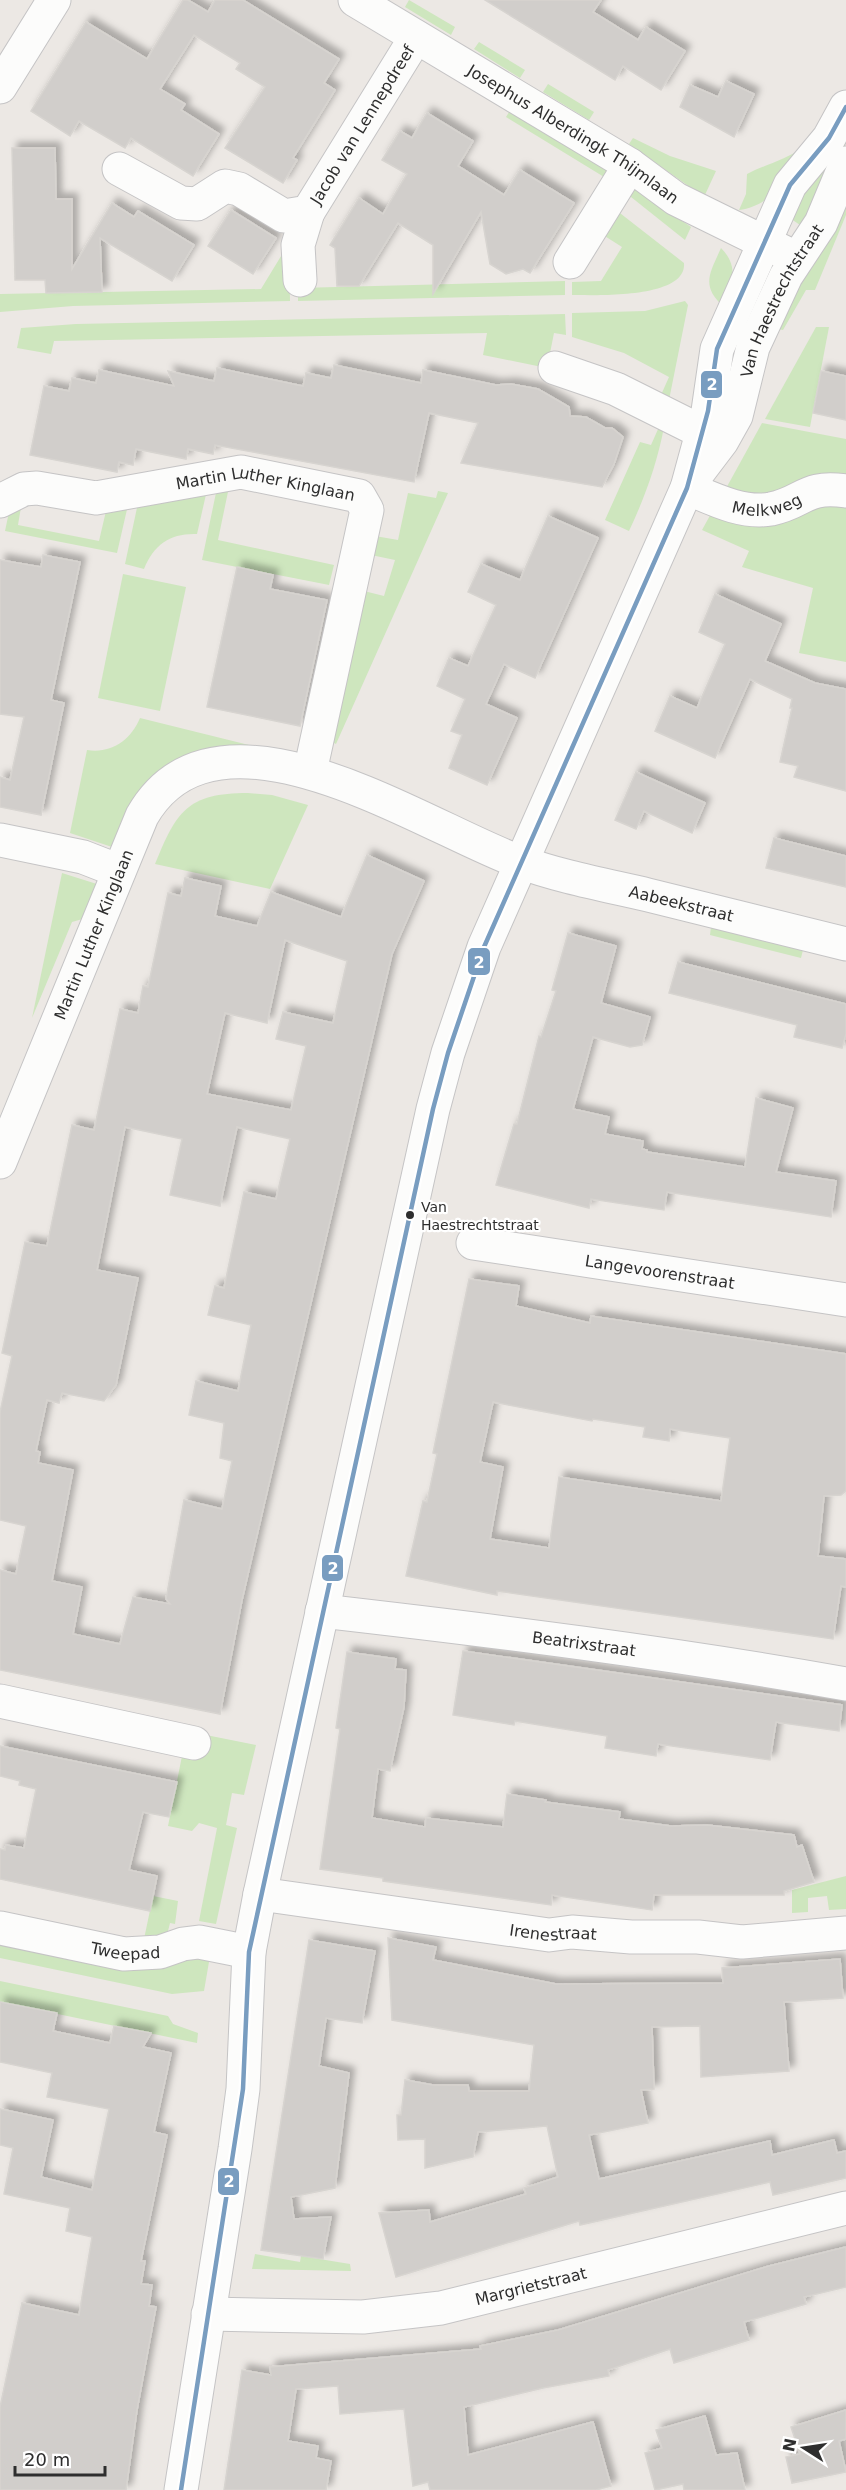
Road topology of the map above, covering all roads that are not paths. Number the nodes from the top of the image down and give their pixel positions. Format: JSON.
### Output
{"nodes":[{"id":1,"x":54,"y":0,"type":"edge"},
{"id":2,"x":355,"y":0,"type":"edge"},
{"id":3,"x":416,"y":37,"type":"junction"},
{"id":4,"x":0,"y":87,"type":"edge"},
{"id":5,"x":846,"y":107,"type":"edge"},
{"id":6,"x":846,"y":163,"type":"edge"},
{"id":7,"x":630,"y":165,"type":"junction"},
{"id":8,"x":119,"y":169,"type":"dead end"},
{"id":9,"x":309,"y":212,"type":"junction"},
{"id":10,"x":764,"y":243,"type":"junction"},
{"id":11,"x":796,"y":258,"type":"junction"},
{"id":12,"x":570,"y":262,"type":"dead end"},
{"id":13,"x":300,"y":280,"type":"dead end"},
{"id":14,"x":555,"y":368,"type":"dead end"},
{"id":15,"x":712,"y":436,"type":"junction"},
{"id":16,"x":687,"y":488,"type":"junction"},
{"id":17,"x":846,"y":491,"type":"edge"},
{"id":18,"x":0,"y":501,"type":"edge"},
{"id":19,"x":310,"y":772,"type":"junction"},
{"id":20,"x":0,"y":840,"type":"edge"},
{"id":21,"x":519,"y":862,"type":"junction"},
{"id":22,"x":118,"y":871,"type":"junction"},
{"id":23,"x":846,"y":944,"type":"edge"},
{"id":24,"x":0,"y":1161,"type":"edge"},
{"id":25,"x":473,"y":1243,"type":"dead end"},
{"id":26,"x":846,"y":1300,"type":"edge"},
{"id":27,"x":322,"y":1611,"type":"junction"},
{"id":28,"x":846,"y":1684,"type":"edge"},
{"id":29,"x":0,"y":1701,"type":"edge"},
{"id":30,"x":194,"y":1743,"type":"dead end"},
{"id":31,"x":260,"y":1894,"type":"junction"},
{"id":32,"x":0,"y":1928,"type":"edge"},
{"id":33,"x":846,"y":1933,"type":"edge"},
{"id":34,"x":249,"y":1952,"type":"junction"},
{"id":35,"x":846,"y":2208,"type":"edge"},
{"id":36,"x":208,"y":2314,"type":"junction"},
{"id":37,"x":180,"y":2490,"type":"edge"}],
"edges":[{"from":1,"to":4,"type":"street"},
{"from":2,"to":3,"type":"street","name":"Josephus Alberdingk Thijmlaan"},
{"from":3,"to":7,"type":"street","name":"Josephus Alberdingk Thijmlaan"},
{"from":3,"to":9,"type":"street","name":"Jacob van Lennepdreef"},
{"from":5,"to":10,"type":"street","name":"Van Haestrechtstraat"},
{"from":6,"to":11,"type":"street","name":"Van Haestrechtstraat"},
{"from":7,"to":10,"type":"street","name":"Josephus Alberdingk Thijmlaan"},
{"from":7,"to":12,"type":"street"},
{"from":8,"to":9,"type":"street","name":"Jacob van Lennepdreef"},
{"from":9,"to":13,"type":"street","name":"Jacob van Lennepdreef"},
{"from":10,"to":11,"type":"street","name":"Josephus Alberdingk Thijmlaan"},
{"from":10,"to":15,"type":"street","name":"Van Haestrechtstraat"},
{"from":11,"to":15,"type":"street","name":"Van Haestrechtstraat"},
{"from":14,"to":15,"type":"street"},
{"from":15,"to":16,"type":"street","name":"Van Haestrechtstraat"},
{"from":16,"to":17,"type":"street","name":"Melkweg"},
{"from":16,"to":21,"type":"street","name":"Van Haestrechtstraat"},
{"from":18,"to":19,"type":"street","name":"Martin Luther Kinglaan"},
{"from":19,"to":21,"type":"street","name":"Martin Luther Kinglaan"},
{"from":19,"to":22,"type":"street","name":"Martin Luther Kinglaan"},
{"from":20,"to":22,"type":"street"},
{"from":21,"to":23,"type":"street","name":"Aabeekstraat"},
{"from":21,"to":27,"type":"street","name":"Van Haestrechtstraat"},
{"from":22,"to":24,"type":"street","name":"Martin Luther Kinglaan"},
{"from":25,"to":26,"type":"street","name":"Langevoorenstraat"},
{"from":27,"to":28,"type":"street","name":"Beatrixstraat"},
{"from":27,"to":31,"type":"street","name":"Van Haestrechtstraat"},
{"from":29,"to":30,"type":"street"},
{"from":31,"to":33,"type":"street","name":"Irenestraat"},
{"from":31,"to":34,"type":"street","name":"Van Haestrechtstraat"},
{"from":32,"to":34,"type":"street","name":"Tweepad"},
{"from":34,"to":36,"type":"street","name":"Van Haestrechtstraat"},
{"from":35,"to":36,"type":"street","name":"Margrietstraat"},
{"from":36,"to":37,"type":"street","name":"Van Haestrechtstraat"}]}
